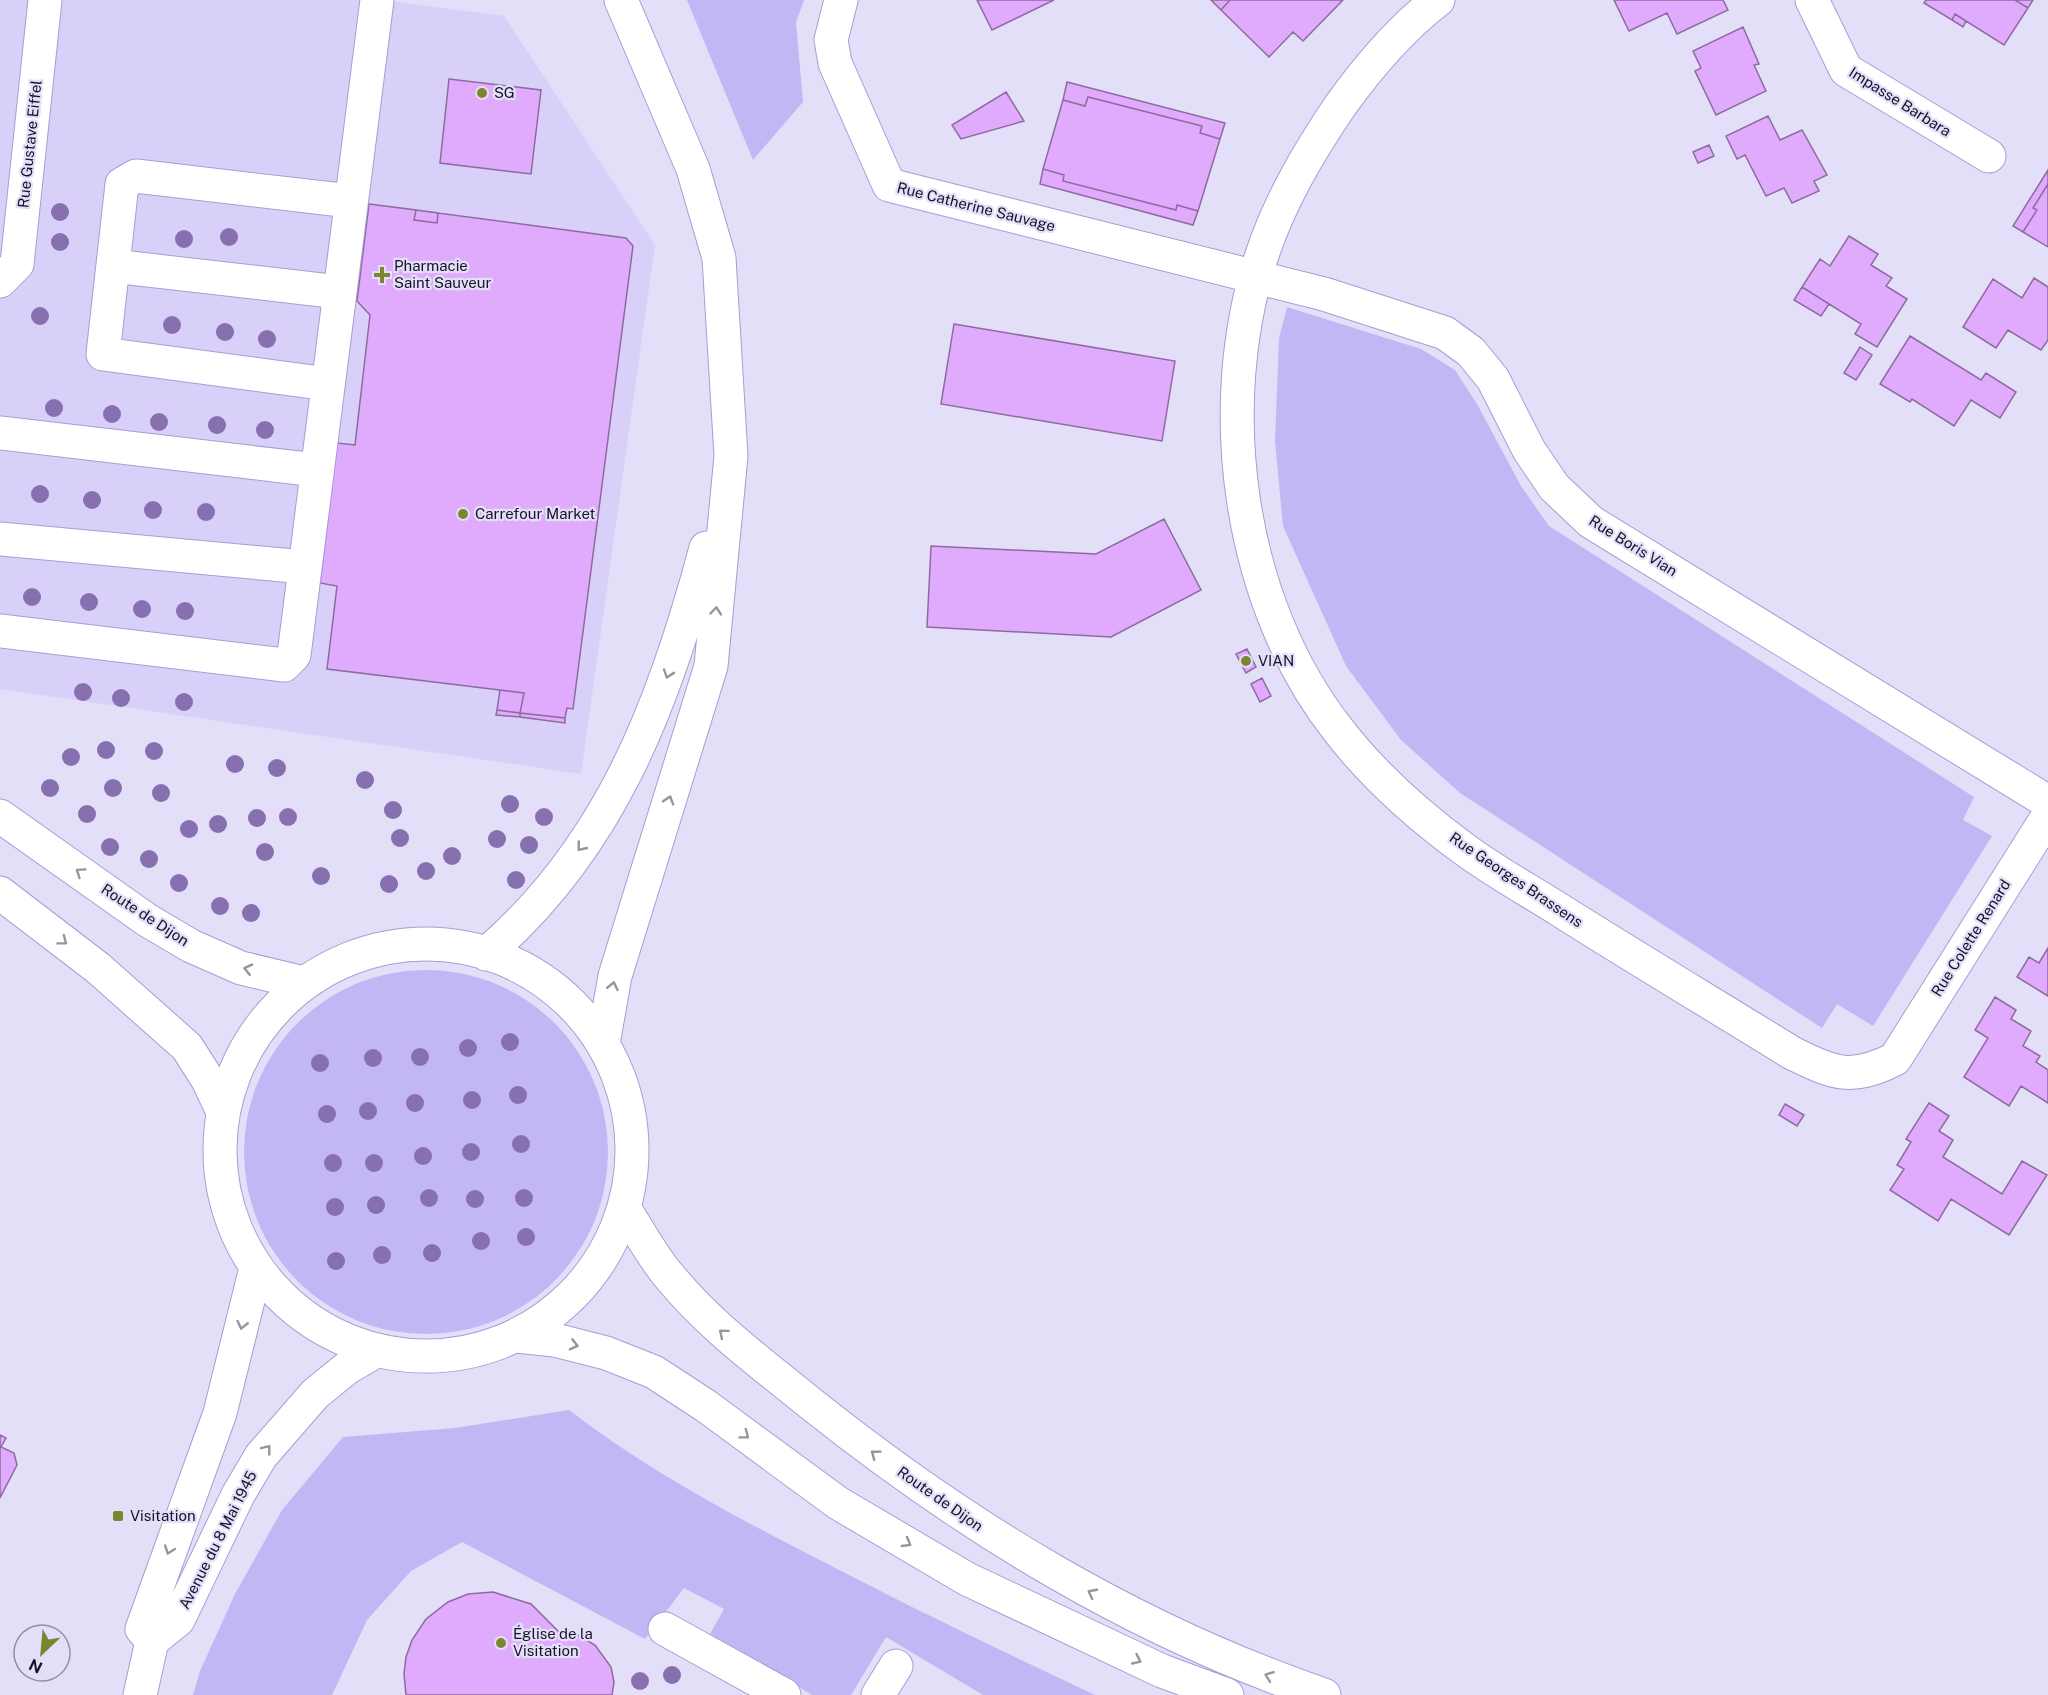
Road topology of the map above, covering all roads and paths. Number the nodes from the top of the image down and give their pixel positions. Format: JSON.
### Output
{"nodes":[{"id":1,"x":45,"y":0,"type":"edge"},
{"id":2,"x":376,"y":0,"type":"edge"},
{"id":3,"x":621,"y":0,"type":"edge"},
{"id":4,"x":841,"y":0,"type":"edge"},
{"id":5,"x":1438,"y":0,"type":"edge"},
{"id":6,"x":1812,"y":0,"type":"edge"},
{"id":7,"x":1989,"y":156,"type":"dead end"},
{"id":8,"x":350,"y":201,"type":"junction"},
{"id":9,"x":113,"y":266,"type":"junction"},
{"id":10,"x":1256,"y":277,"type":"junction"},
{"id":11,"x":0,"y":281,"type":"edge"},
{"id":12,"x":339,"y":292,"type":"junction"},
{"id":13,"x":328,"y":384,"type":"junction"},
{"id":14,"x":0,"y":433,"type":"edge"},
{"id":15,"x":731,"y":456,"type":"junction"},
{"id":16,"x":316,"y":470,"type":"junction"},
{"id":17,"x":0,"y":539,"type":"edge"},
{"id":18,"x":305,"y":567,"type":"junction"},
{"id":19,"x":0,"y":631,"type":"edge"},
{"id":20,"x":2048,"y":802,"type":"edge"},
{"id":21,"x":0,"y":816,"type":"edge"},
{"id":22,"x":2048,"y":816,"type":"edge"},
{"id":23,"x":0,"y":892,"type":"edge"},
{"id":24,"x":486,"y":954,"type":"junction"},
{"id":25,"x":304,"y":983,"type":"junction"},
{"id":26,"x":603,"y":1044,"type":"junction"},
{"id":27,"x":1894,"y":1059,"type":"joint"},
{"id":28,"x":223,"y":1113,"type":"junction"},
{"id":29,"x":624,"y":1208,"type":"junction"},
{"id":30,"x":256,"y":1268,"type":"junction"},
{"id":31,"x":517,"y":1336,"type":"junction"},
{"id":32,"x":376,"y":1351,"type":"junction"},
{"id":33,"x":665,"y":1629,"type":"dead end"},
{"id":34,"x":152,"y":1641,"type":"junction"},
{"id":35,"x":896,"y":1666,"type":"dead end"},
{"id":36,"x":140,"y":1695,"type":"edge"},
{"id":37,"x":784,"y":1695,"type":"edge"},
{"id":38,"x":878,"y":1695,"type":"edge"},
{"id":39,"x":1227,"y":1695,"type":"edge"},
{"id":40,"x":1324,"y":1695,"type":"edge"}],
"edges":[{"from":1,"to":11,"type":"main road","name":"Rue Gustave Eiffel"},
{"from":2,"to":8,"type":"main road"},
{"from":3,"to":15,"type":"main road"},
{"from":4,"to":10,"type":"main road","name":"Rue Catherine Sauvage"},
{"from":5,"to":10,"type":"main road","name":"Rue Georges Brassens"},
{"from":6,"to":7,"type":"main road","name":"Impasse Barbara"},
{"from":8,"to":9,"type":"main road"},
{"from":8,"to":12,"type":"main road"},
{"from":9,"to":12,"type":"main road"},
{"from":9,"to":13,"type":"main road"},
{"from":10,"to":20,"type":"main road","name":"Rue Boris Vian"},
{"from":10,"to":27,"type":"main road","name":"Rue Georges Brassens"},
{"from":12,"to":13,"type":"main road"},
{"from":13,"to":16,"type":"main road"},
{"from":14,"to":16,"type":"main road"},
{"from":15,"to":24,"type":"main road","one_way":true},
{"from":26,"to":15,"type":"main road","one_way":true},
{"from":16,"to":18,"type":"main road"},
{"from":17,"to":18,"type":"main road"},
{"from":18,"to":19,"type":"main road"},
{"from":25,"to":21,"type":"main road","name":"Route de Dijon","one_way":true},
{"from":22,"to":27,"type":"main road","name":"Rue Colette Renard"},
{"from":23,"to":28,"type":"main road","one_way":true},
{"from":24,"to":25,"type":"main road"},
{"from":24,"to":26,"type":"main road"},
{"from":25,"to":28,"type":"main road"},
{"from":26,"to":29,"type":"main road"},
{"from":28,"to":30,"type":"main road"},
{"from":29,"to":31,"type":"main road"},
{"from":40,"to":29,"type":"main road","name":"Route de Dijon","one_way":true},
{"from":30,"to":32,"type":"main road"},
{"from":30,"to":34,"type":"main road","one_way":true},
{"from":31,"to":32,"type":"main road"},
{"from":31,"to":39,"type":"main road","one_way":true},
{"from":34,"to":32,"type":"main road","name":"Avenue du 8 Mai 1945","one_way":true},
{"from":33,"to":37,"type":"main road"},
{"from":34,"to":36,"type":"main road"},
{"from":35,"to":38,"type":"main road"}]}
